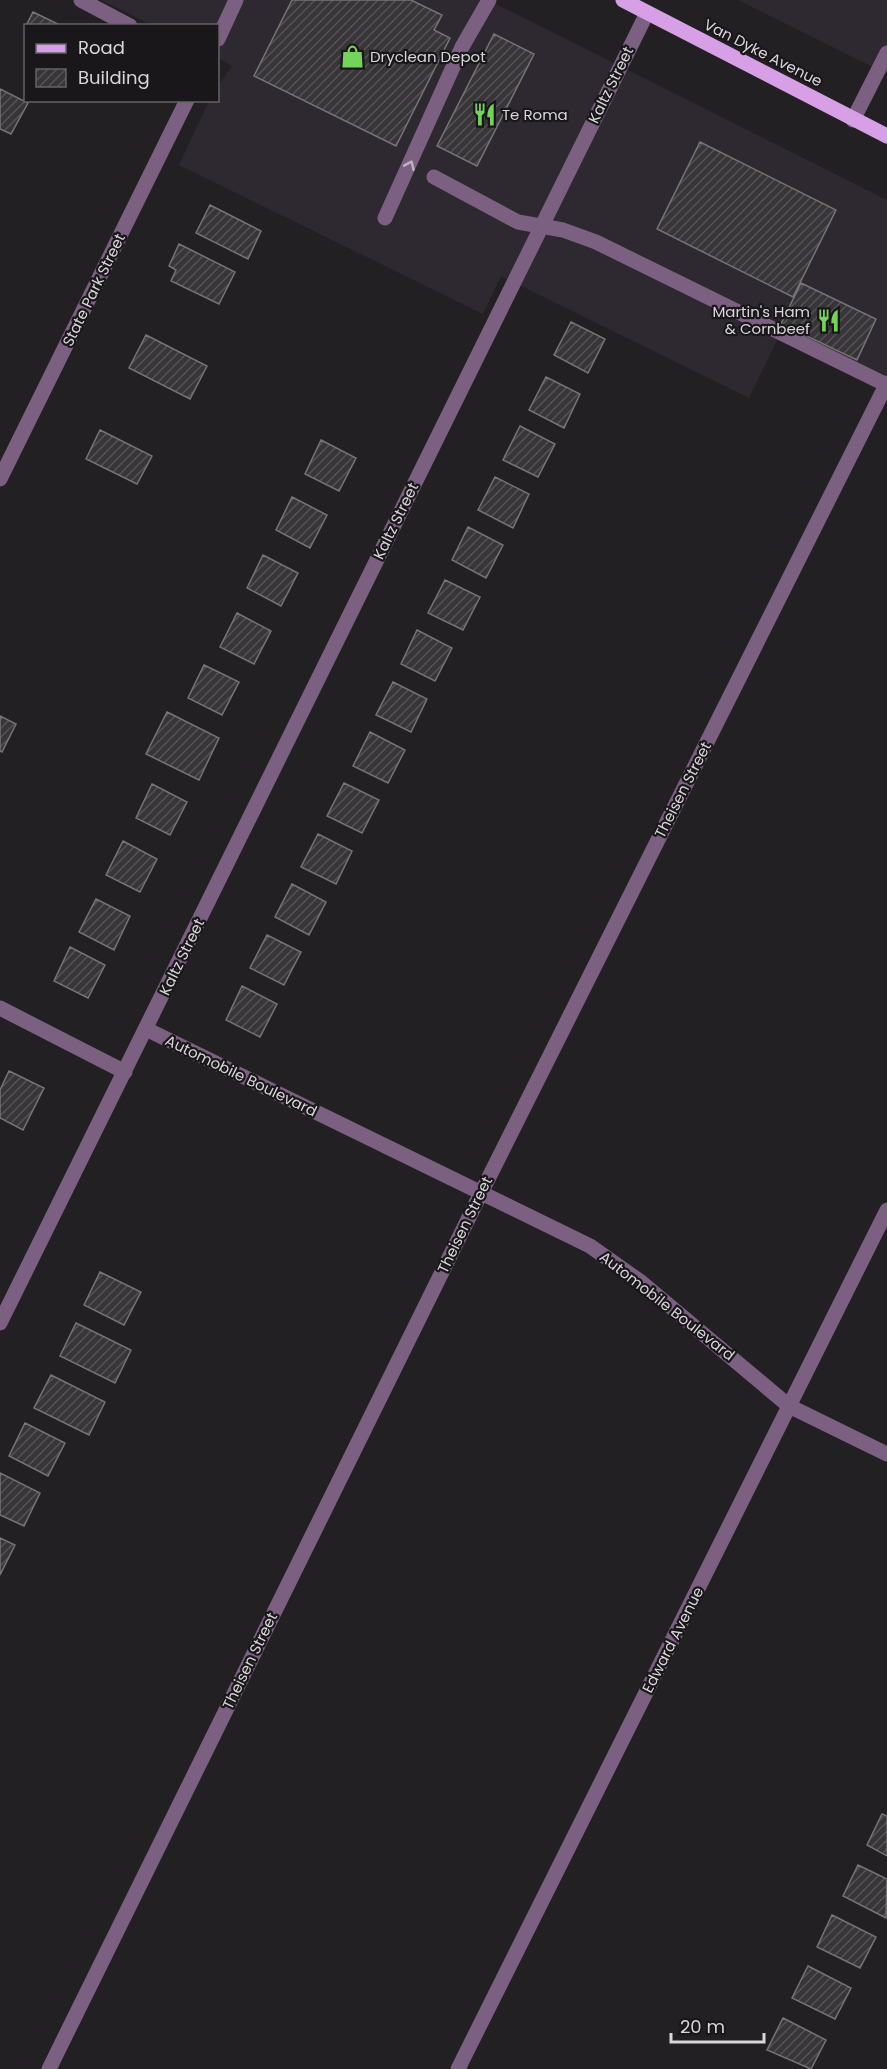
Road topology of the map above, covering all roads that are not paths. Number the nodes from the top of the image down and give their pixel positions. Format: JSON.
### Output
{"nodes":[{"id":1,"x":81,"y":0,"type":"edge"},
{"id":2,"x":236,"y":0,"type":"edge"},
{"id":3,"x":489,"y":0,"type":"edge"},
{"id":4,"x":623,"y":0,"type":"edge"},
{"id":5,"x":647,"y":13,"type":"junction"},
{"id":6,"x":126,"y":24,"type":"edge"},
{"id":7,"x":219,"y":37,"type":"edge"},
{"id":8,"x":887,"y":53,"type":"edge"},
{"id":9,"x":186,"y":102,"type":"edge"},
{"id":10,"x":854,"y":120,"type":"junction"},
{"id":11,"x":887,"y":136,"type":"edge"},
{"id":12,"x":434,"y":177,"type":"dead end"},
{"id":13,"x":385,"y":218,"type":"dead end"},
{"id":14,"x":541,"y":226,"type":"junction"},
{"id":15,"x":887,"y":384,"type":"edge"},
{"id":16,"x":0,"y":479,"type":"edge"},
{"id":17,"x":0,"y":1008,"type":"edge"},
{"id":18,"x":146,"y":1029,"type":"junction"},
{"id":19,"x":125,"y":1072,"type":"junction"},
{"id":20,"x":481,"y":1193,"type":"junction"},
{"id":21,"x":887,"y":1210,"type":"edge"},
{"id":22,"x":0,"y":1323,"type":"edge"},
{"id":23,"x":789,"y":1406,"type":"junction"},
{"id":24,"x":887,"y":1454,"type":"edge"},
{"id":25,"x":50,"y":2069,"type":"edge"},
{"id":26,"x":458,"y":2069,"type":"edge"}],
"edges":[{"from":1,"to":6,"type":"street"},
{"from":2,"to":7,"type":"street"},
{"from":13,"to":3,"type":"street","one_way":true},
{"from":4,"to":5,"type":"main road","name":"Van Dyke Avenue"},
{"from":5,"to":10,"type":"main road","name":"Van Dyke Avenue"},
{"from":5,"to":14,"type":"street","name":"Kaltz Street"},
{"from":8,"to":10,"type":"street"},
{"from":9,"to":16,"type":"street","name":"State Park Street"},
{"from":10,"to":11,"type":"main road","name":"Van Dyke Avenue"},
{"from":12,"to":14,"type":"street"},
{"from":14,"to":15,"type":"street"},
{"from":14,"to":18,"type":"street","name":"Kaltz Street"},
{"from":15,"to":20,"type":"street","name":"Theisen Street"},
{"from":17,"to":19,"type":"street"},
{"from":18,"to":19,"type":"street","name":"Kaltz Street"},
{"from":18,"to":20,"type":"street","name":"Automobile Boulevard"},
{"from":19,"to":22,"type":"street"},
{"from":20,"to":23,"type":"street","name":"Automobile Boulevard"},
{"from":20,"to":25,"type":"street","name":"Theisen Street"},
{"from":21,"to":23,"type":"street","name":"Edward Avenue"},
{"from":23,"to":24,"type":"street","name":"Automobile Boulevard"},
{"from":23,"to":26,"type":"street","name":"Edward Avenue"}]}
